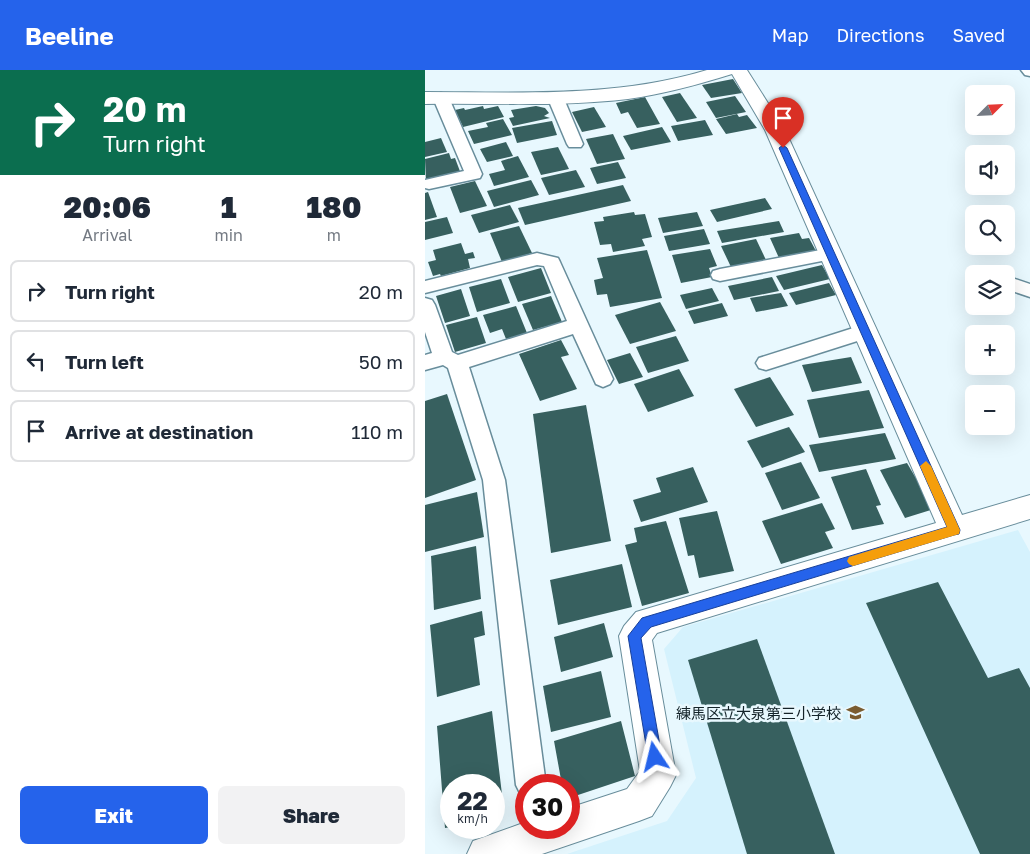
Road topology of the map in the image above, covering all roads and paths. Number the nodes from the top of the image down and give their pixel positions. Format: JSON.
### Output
{"nodes":[{"id":1,"x":726,"y":70,"type":"edge"},
{"id":2,"x":739,"y":70,"type":"edge"},
{"id":3,"x":433,"y":98,"type":"edge"},
{"id":4,"x":555,"y":99,"type":"junction"},
{"id":5,"x":575,"y":144,"type":"dead end"},
{"id":6,"x":429,"y":184,"type":"dead end"},
{"id":7,"x":831,"y":254,"type":"junction"},
{"id":8,"x":720,"y":275,"type":"dead end"},
{"id":9,"x":1015,"y":285,"type":"edge"},
{"id":10,"x":425,"y":287,"type":"edge"},
{"id":11,"x":1030,"y":291,"type":"edge"},
{"id":12,"x":425,"y":305,"type":"edge"},
{"id":13,"x":578,"y":325,"type":"junction"},
{"id":14,"x":866,"y":331,"type":"junction"},
{"id":15,"x":442,"y":361,"type":"edge"},
{"id":16,"x":766,"y":363,"type":"dead end"},
{"id":17,"x":603,"y":379,"type":"dead end"},
{"id":18,"x":1030,"y":507,"type":"edge"},
{"id":19,"x":954,"y":530,"type":"junction"},
{"id":20,"x":530,"y":774,"type":"edge"},
{"id":21,"x":580,"y":821,"type":"edge"},
{"id":22,"x":527,"y":839,"type":"edge"},
{"id":23,"x":486,"y":854,"type":"edge"}],
"edges":[{"from":1,"to":4,"type":"street"},
{"from":2,"to":7,"type":"street"},
{"from":3,"to":4,"type":"street"},
{"from":3,"to":6,"type":"lane"},
{"from":4,"to":5,"type":"lane"},
{"from":7,"to":8,"type":"lane"},
{"from":7,"to":14,"type":"street"},
{"from":9,"to":11,"type":"lane"},
{"from":10,"to":13,"type":"lane"},
{"from":12,"to":15,"type":"lane"},
{"from":13,"to":15,"type":"lane"},
{"from":13,"to":17,"type":"lane"},
{"from":14,"to":16,"type":"lane"},
{"from":14,"to":19,"type":"street"},
{"from":15,"to":20,"type":"lane"},
{"from":18,"to":19,"type":"street"},
{"from":19,"to":21,"type":"street"},
{"from":22,"to":23,"type":"street"}]}
